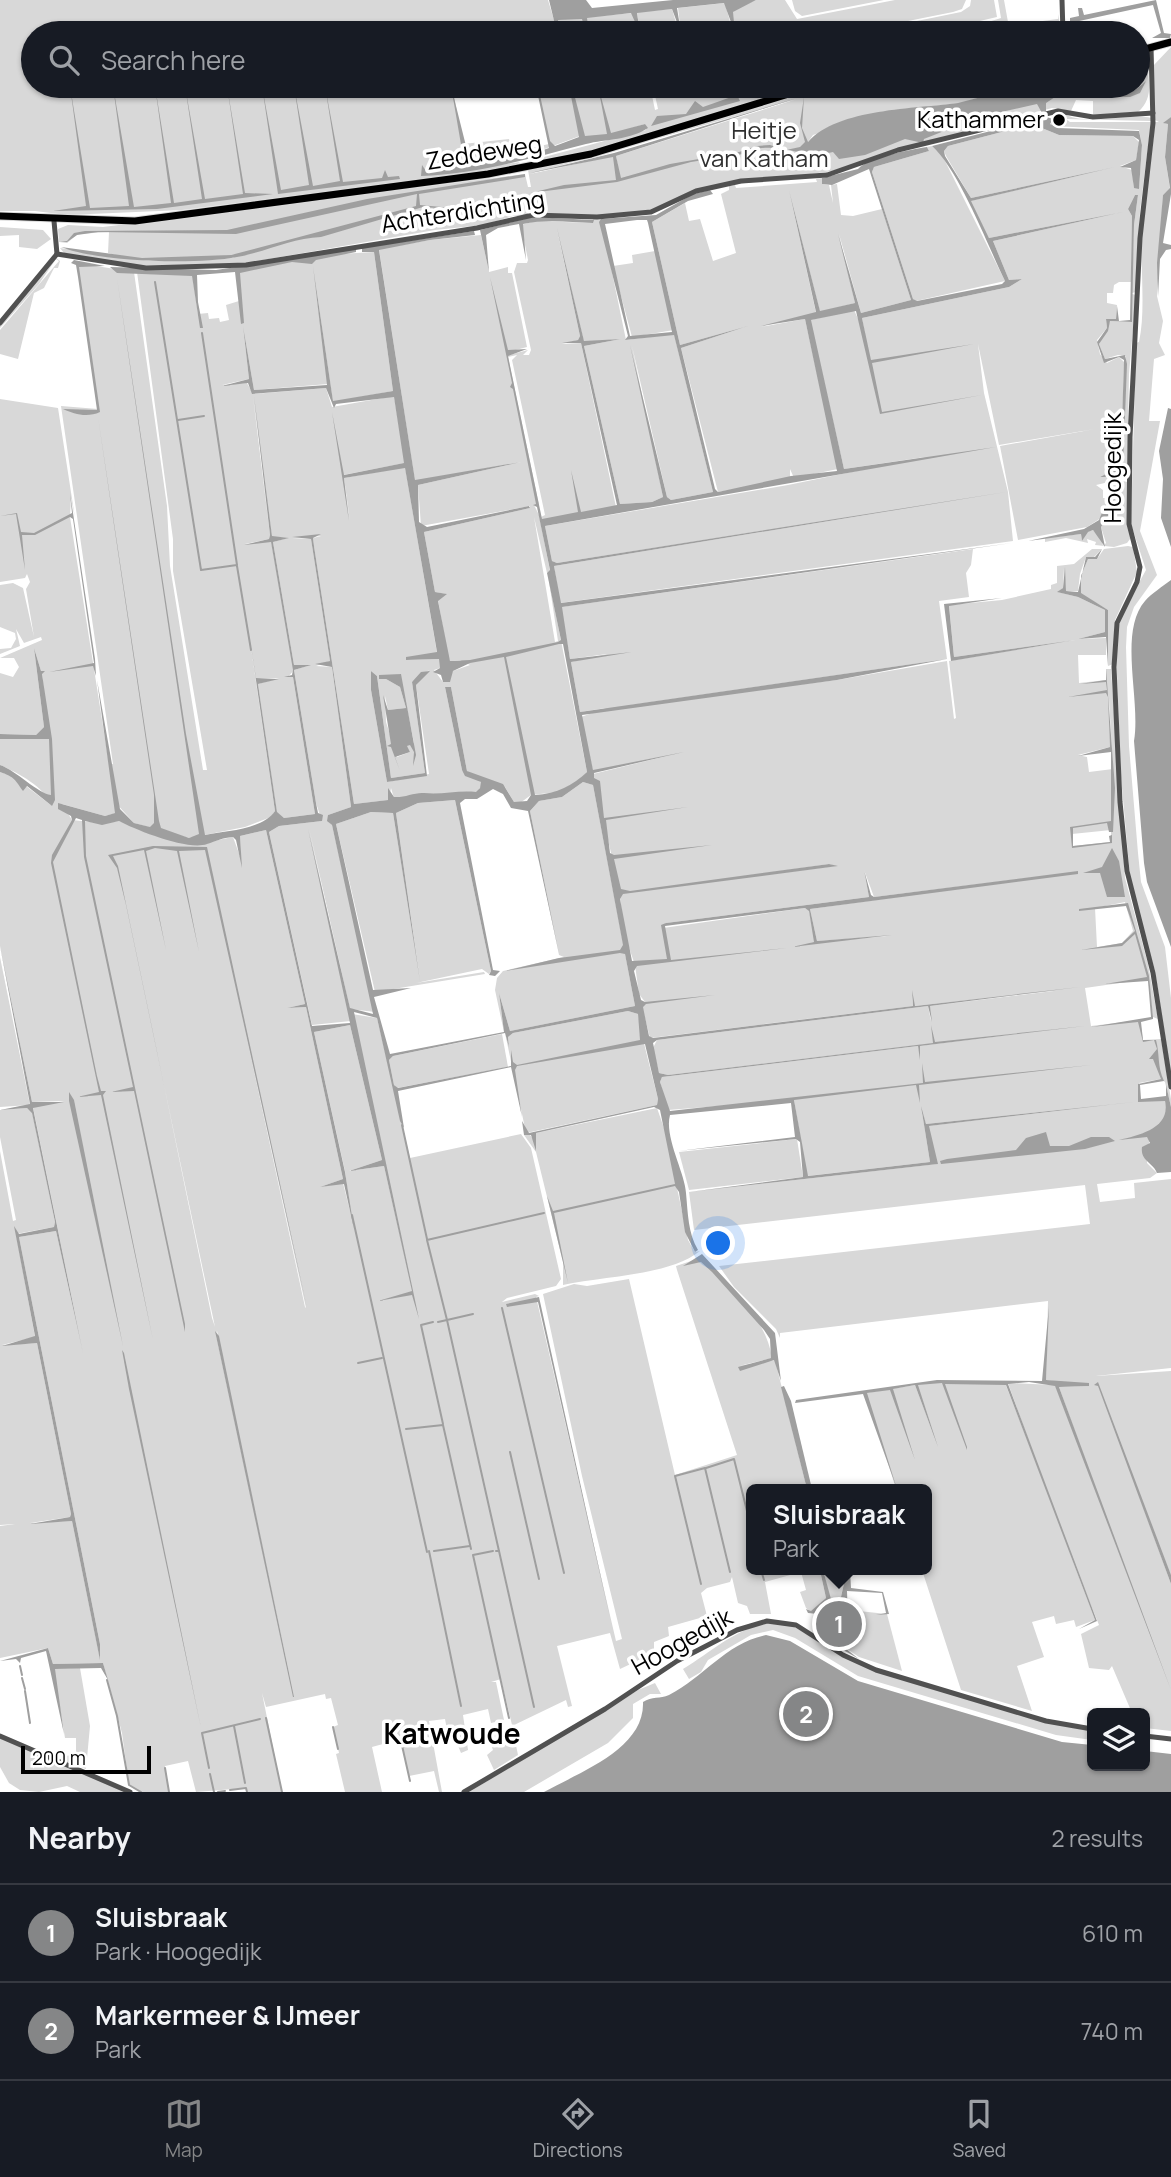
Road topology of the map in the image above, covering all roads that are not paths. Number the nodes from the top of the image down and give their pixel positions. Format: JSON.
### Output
{"nodes":[{"id":1,"x":1062,"y":0,"type":"edge"},
{"id":2,"x":1063,"y":21,"type":"edge"},
{"id":3,"x":1171,"y":42,"type":"edge"},
{"id":4,"x":1151,"y":47,"type":"joint"},
{"id":5,"x":775,"y":98,"type":"edge"},
{"id":6,"x":1153,"y":113,"type":"junction"},
{"id":7,"x":0,"y":218,"type":"edge"},
{"id":8,"x":54,"y":220,"type":"junction"},
{"id":9,"x":57,"y":254,"type":"junction"},
{"id":10,"x":0,"y":323,"type":"edge"},
{"id":11,"x":1171,"y":1087,"type":"edge"},
{"id":12,"x":1087,"y":1728,"type":"edge"},
{"id":13,"x":0,"y":1736,"type":"edge"},
{"id":14,"x":1150,"y":1737,"type":"edge"},
{"id":15,"x":1171,"y":1739,"type":"edge"},
{"id":16,"x":130,"y":1792,"type":"edge"},
{"id":17,"x":464,"y":1792,"type":"edge"}],
"edges":[{"from":1,"to":2,"type":"street"},
{"from":3,"to":4,"type":"main road"},
{"from":4,"to":6,"type":"street","name":"Hoogedijk"},
{"from":5,"to":8,"type":"main road","name":"Zeddeweg"},
{"from":6,"to":9,"type":"street","name":"Achterdichting"},
{"from":6,"to":11,"type":"street","name":"Hoogedijk"},
{"from":7,"to":8,"type":"main road","name":"Zeddeweg"},
{"from":8,"to":9,"type":"street"},
{"from":9,"to":10,"type":"street"},
{"from":12,"to":17,"type":"street","name":"Hoogedijk"},
{"from":13,"to":16,"type":"street"},
{"from":14,"to":15,"type":"street"}]}
